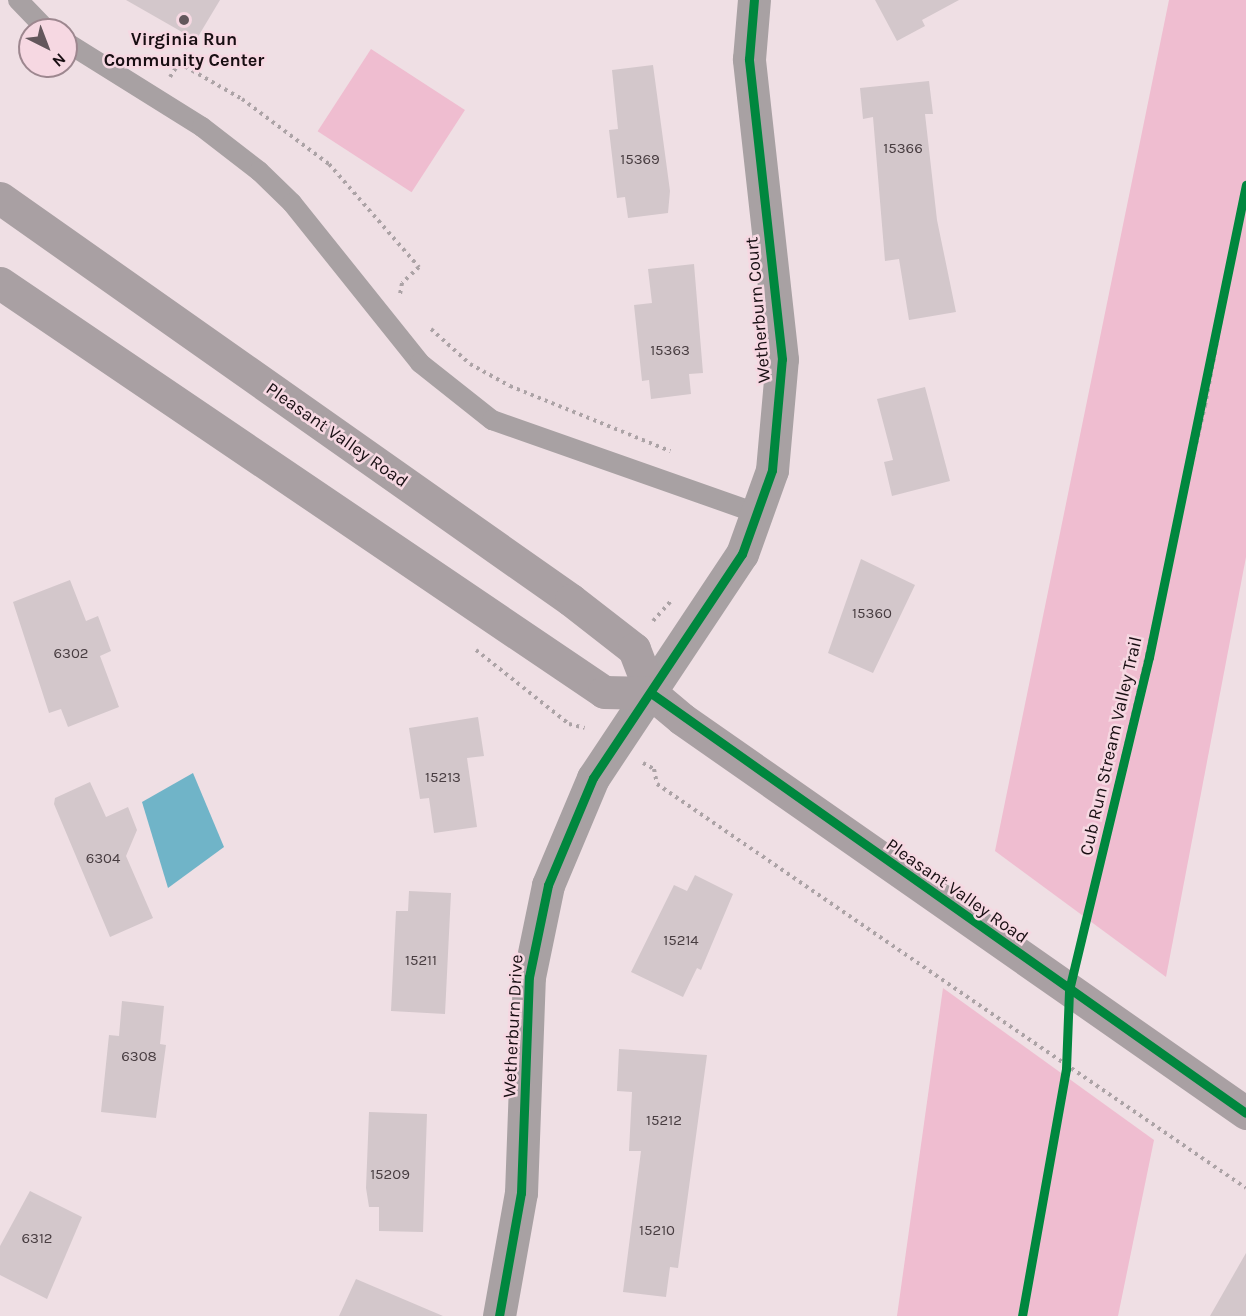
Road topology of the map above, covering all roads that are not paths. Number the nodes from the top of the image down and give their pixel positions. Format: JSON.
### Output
{"nodes":[{"id":1,"x":18,"y":0,"type":"edge"},
{"id":2,"x":754,"y":0,"type":"edge"},
{"id":3,"x":35,"y":18,"type":"edge"},
{"id":4,"x":78,"y":50,"type":"edge"},
{"id":5,"x":0,"y":198,"type":"edge"},
{"id":6,"x":0,"y":283,"type":"edge"},
{"id":7,"x":756,"y":513,"type":"junction"},
{"id":8,"x":651,"y":693,"type":"junction"},
{"id":9,"x":1246,"y":1113,"type":"edge"},
{"id":10,"x":499,"y":1316,"type":"edge"}],
"edges":[{"from":1,"to":3,"type":"lane"},
{"from":2,"to":7,"type":"street","name":"Wetherburn Court"},
{"from":4,"to":7,"type":"lane"},
{"from":5,"to":8,"type":"main road","name":"Pleasant Valley Road"},
{"from":6,"to":8,"type":"main road"},
{"from":7,"to":8,"type":"street","name":"Wetherburn Court"},
{"from":8,"to":9,"type":"main road","name":"Pleasant Valley Road"},
{"from":8,"to":10,"type":"street","name":"Wetherburn Drive"}]}
